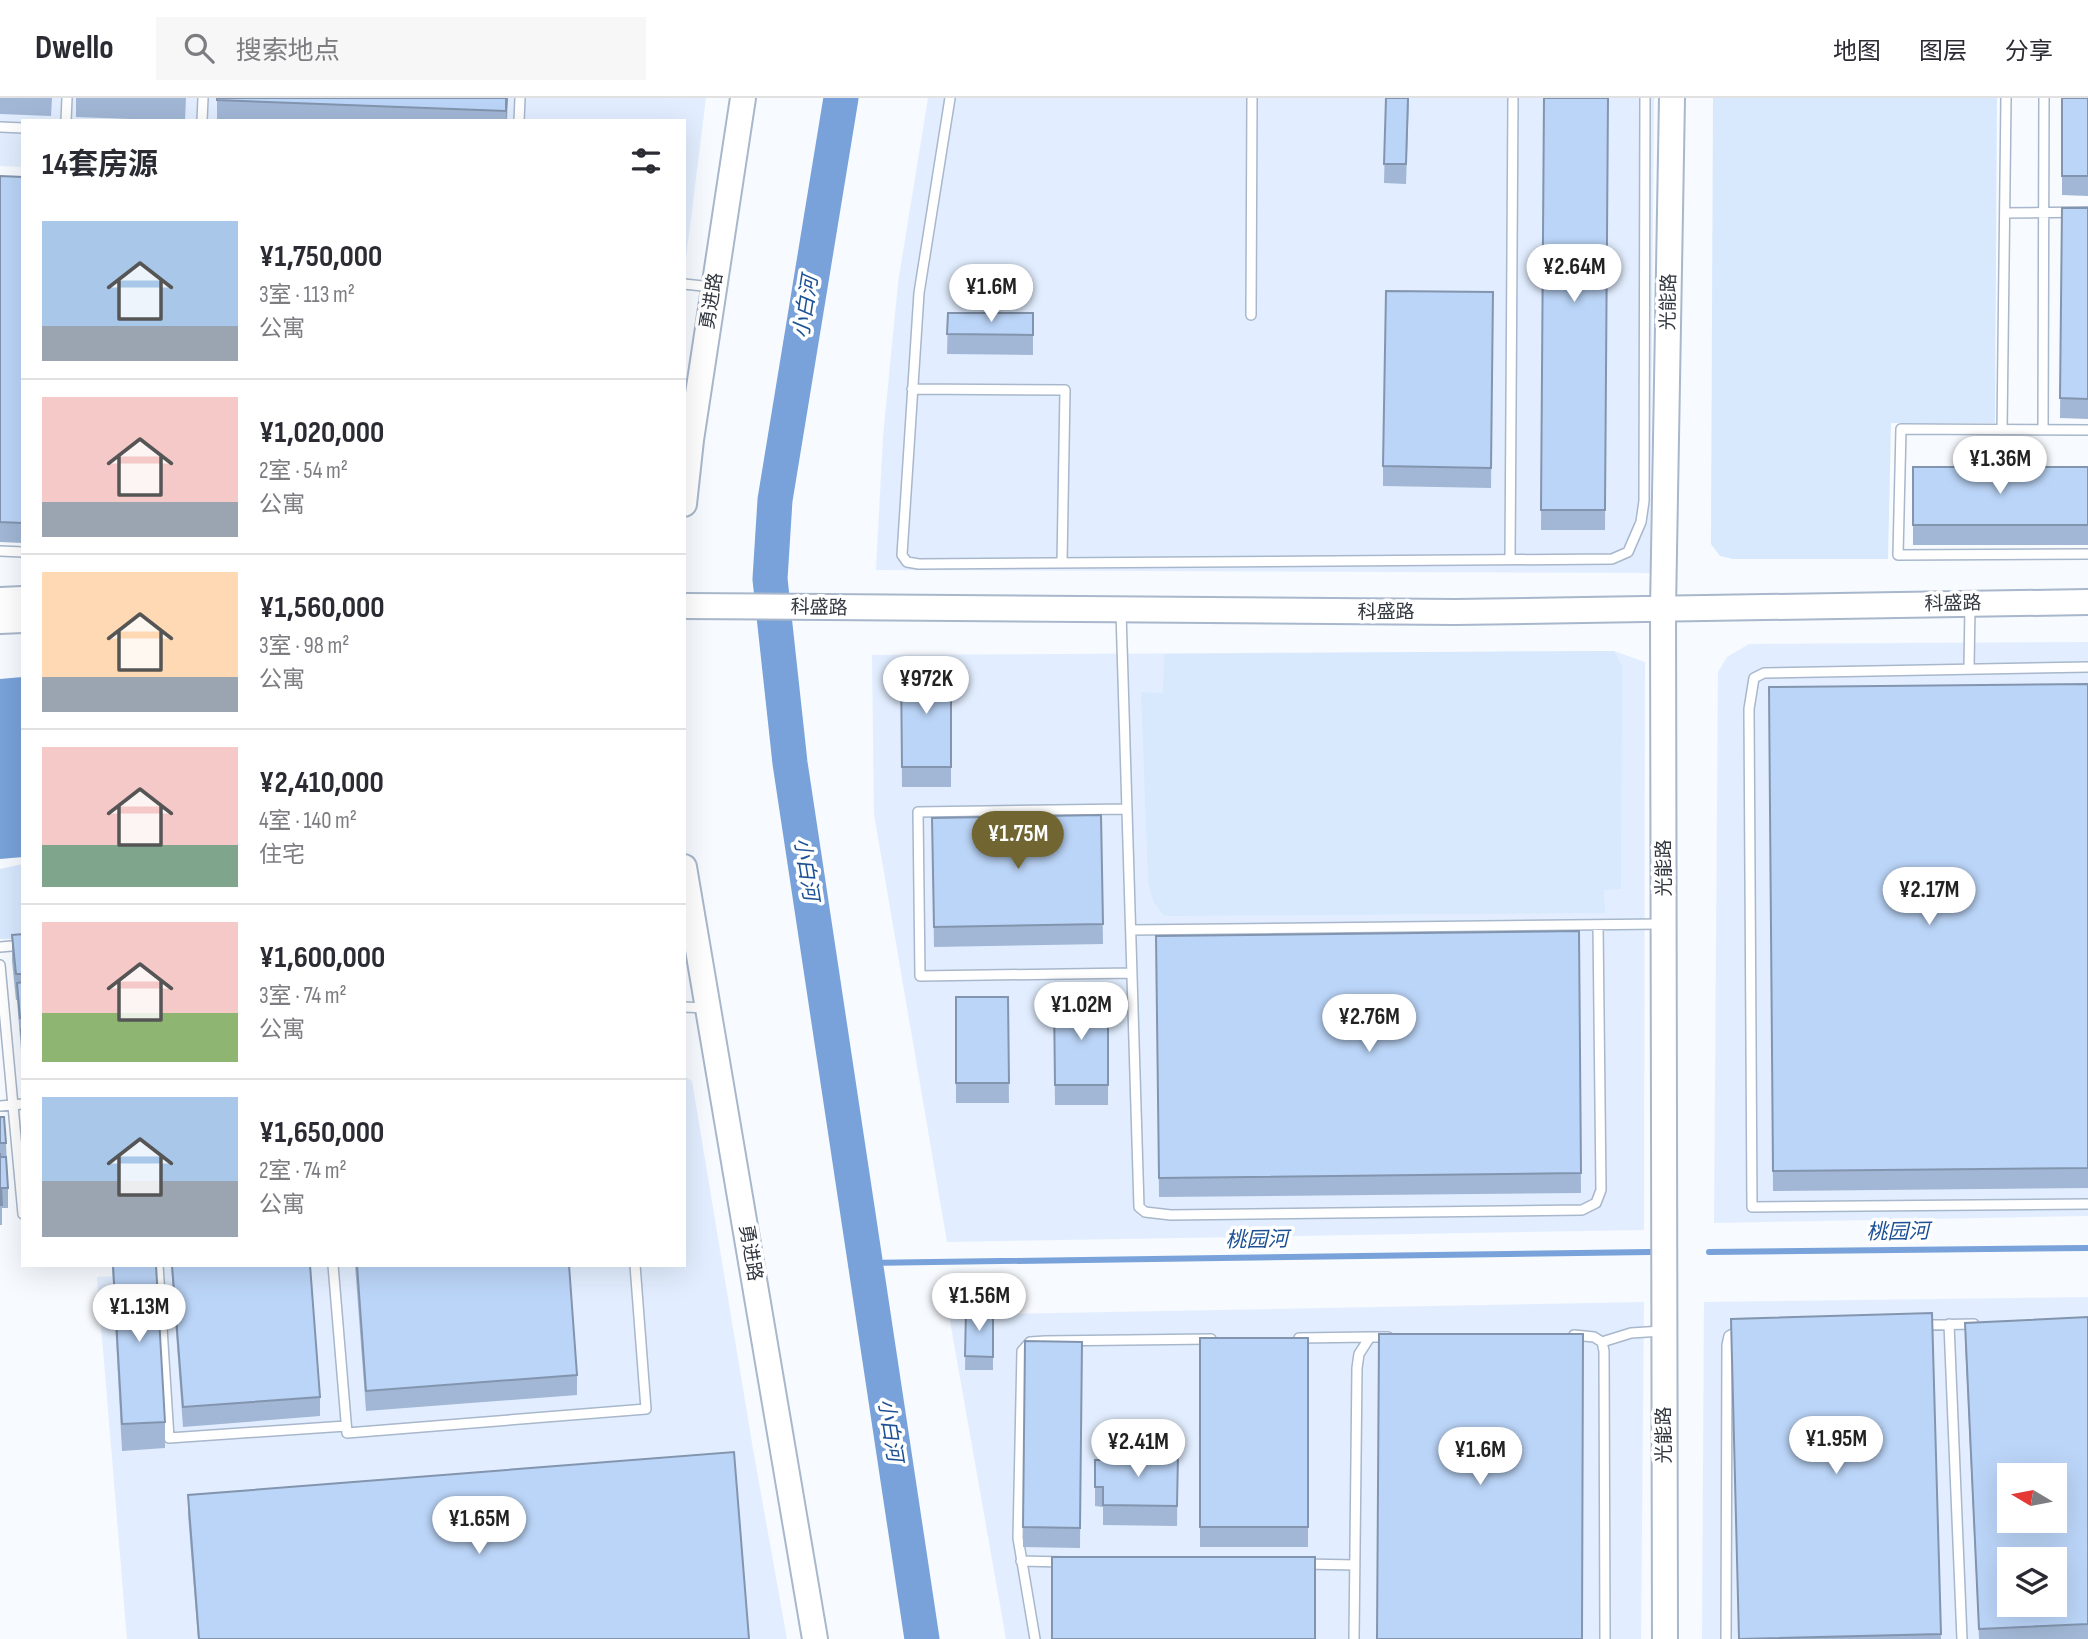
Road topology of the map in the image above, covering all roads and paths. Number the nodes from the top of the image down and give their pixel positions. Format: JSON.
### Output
{"nodes":[{"id":1,"x":67,"y":98,"type":"edge"},
{"id":2,"x":203,"y":98,"type":"edge"},
{"id":3,"x":520,"y":98,"type":"edge"},
{"id":4,"x":743,"y":98,"type":"edge"},
{"id":5,"x":950,"y":98,"type":"edge"},
{"id":6,"x":1252,"y":98,"type":"edge"},
{"id":7,"x":1513,"y":98,"type":"edge"},
{"id":8,"x":1645,"y":98,"type":"edge"},
{"id":9,"x":1672,"y":98,"type":"edge"},
{"id":10,"x":2006,"y":98,"type":"edge"},
{"id":11,"x":2044,"y":98,"type":"edge"},
{"id":12,"x":66,"y":119,"type":"edge"},
{"id":13,"x":202,"y":119,"type":"edge"},
{"id":14,"x":519,"y":119,"type":"edge"},
{"id":15,"x":0,"y":128,"type":"edge"},
{"id":16,"x":21,"y":128,"type":"edge"},
{"id":17,"x":2088,"y":212,"type":"edge"},
{"id":18,"x":2005,"y":213,"type":"junction"},
{"id":19,"x":2044,"y":213,"type":"junction"},
{"id":20,"x":686,"y":284,"type":"edge"},
{"id":21,"x":714,"y":287,"type":"junction"},
{"id":22,"x":1251,"y":315,"type":"dead end"},
{"id":23,"x":912,"y":389,"type":"junction"},
{"id":24,"x":2002,"y":430,"type":"junction"},
{"id":25,"x":2043,"y":430,"type":"junction"},
{"id":26,"x":2088,"y":430,"type":"edge"},
{"id":27,"x":686,"y":490,"type":"edge"},
{"id":28,"x":0,"y":551,"type":"edge"},
{"id":29,"x":21,"y":552,"type":"edge"},
{"id":30,"x":2088,"y":554,"type":"edge"},
{"id":31,"x":1510,"y":559,"type":"junction"},
{"id":32,"x":1062,"y":563,"type":"junction"},
{"id":33,"x":21,"y":599,"type":"edge"},
{"id":34,"x":0,"y":600,"type":"edge"},
{"id":35,"x":2088,"y":602,"type":"edge"},
{"id":36,"x":1970,"y":604,"type":"junction"},
{"id":37,"x":686,"y":606,"type":"edge"},
{"id":38,"x":1663,"y":609,"type":"junction"},
{"id":39,"x":1121,"y":610,"type":"junction"},
{"id":40,"x":21,"y":620,"type":"edge"},
{"id":41,"x":0,"y":621,"type":"edge"},
{"id":42,"x":2088,"y":667,"type":"edge"},
{"id":43,"x":1969,"y":668,"type":"junction"},
{"id":44,"x":1127,"y":809,"type":"junction"},
{"id":45,"x":686,"y":890,"type":"edge"},
{"id":46,"x":1664,"y":924,"type":"junction"},
{"id":47,"x":1598,"y":925,"type":"junction"},
{"id":48,"x":1131,"y":929,"type":"junction"},
{"id":49,"x":21,"y":945,"type":"edge"},
{"id":50,"x":0,"y":947,"type":"edge"},
{"id":51,"x":0,"y":965,"type":"edge"},
{"id":52,"x":1132,"y":973,"type":"junction"},
{"id":53,"x":696,"y":1008,"type":"edge"},
{"id":54,"x":18,"y":1104,"type":"edge"},
{"id":55,"x":0,"y":1106,"type":"edge"},
{"id":56,"x":21,"y":1170,"type":"edge"},
{"id":57,"x":2088,"y":1204,"type":"edge"},
{"id":58,"x":158,"y":1267,"type":"edge"},
{"id":59,"x":333,"y":1267,"type":"edge"},
{"id":60,"x":635,"y":1267,"type":"edge"},
{"id":61,"x":1991,"y":1323,"type":"edge"},
{"id":62,"x":1949,"y":1324,"type":"junction"},
{"id":63,"x":1910,"y":1325,"type":"edge"},
{"id":64,"x":1752,"y":1328,"type":"edge"},
{"id":65,"x":1664,"y":1331,"type":"junction"},
{"id":66,"x":1558,"y":1335,"type":"edge"},
{"id":67,"x":1370,"y":1337,"type":"junction"},
{"id":68,"x":1397,"y":1337,"type":"edge"},
{"id":69,"x":1289,"y":1338,"type":"edge"},
{"id":70,"x":1221,"y":1339,"type":"edge"},
{"id":71,"x":1602,"y":1342,"type":"junction"},
{"id":72,"x":346,"y":1426,"type":"junction"},
{"id":73,"x":1021,"y":1561,"type":"junction"},
{"id":74,"x":1077,"y":1562,"type":"edge"},
{"id":75,"x":1299,"y":1564,"type":"edge"},
{"id":76,"x":1355,"y":1565,"type":"junction"},
{"id":77,"x":815,"y":1639,"type":"edge"},
{"id":78,"x":1035,"y":1639,"type":"edge"},
{"id":79,"x":1354,"y":1639,"type":"edge"},
{"id":80,"x":1605,"y":1639,"type":"edge"},
{"id":81,"x":1665,"y":1639,"type":"edge"},
{"id":82,"x":1726,"y":1639,"type":"edge"},
{"id":83,"x":1962,"y":1639,"type":"edge"}],
"edges":[{"from":1,"to":12,"type":"lane"},
{"from":2,"to":13,"type":"lane"},
{"from":3,"to":14,"type":"lane"},
{"from":4,"to":21,"type":"street","name":"勇进路"},
{"from":5,"to":23,"type":"lane"},
{"from":6,"to":22,"type":"lane"},
{"from":7,"to":31,"type":"lane"},
{"from":8,"to":31,"type":"lane"},
{"from":9,"to":38,"type":"street","name":"光能路"},
{"from":10,"to":18,"type":"lane"},
{"from":11,"to":19,"type":"lane"},
{"from":15,"to":16,"type":"lane"},
{"from":17,"to":19,"type":"lane"},
{"from":18,"to":19,"type":"lane"},
{"from":18,"to":24,"type":"lane"},
{"from":19,"to":25,"type":"lane"},
{"from":20,"to":21,"type":"lane"},
{"from":21,"to":27,"type":"street","name":"勇进路"},
{"from":23,"to":32,"type":"lane"},
{"from":23,"to":32,"type":"lane"},
{"from":24,"to":25,"type":"lane"},
{"from":24,"to":30,"type":"lane"},
{"from":25,"to":26,"type":"lane"},
{"from":28,"to":29,"type":"lane"},
{"from":31,"to":32,"type":"lane"},
{"from":33,"to":34,"type":"street"},
{"from":35,"to":36,"type":"street","name":"科盛路"},
{"from":36,"to":38,"type":"street","name":"科盛路"},
{"from":36,"to":43,"type":"lane"},
{"from":37,"to":39,"type":"street","name":"科盛路"},
{"from":38,"to":39,"type":"street","name":"科盛路"},
{"from":38,"to":46,"type":"street","name":"光能路"},
{"from":39,"to":44,"type":"lane"},
{"from":40,"to":41,"type":"street"},
{"from":42,"to":43,"type":"lane"},
{"from":43,"to":57,"type":"lane"},
{"from":44,"to":48,"type":"lane"},
{"from":44,"to":52,"type":"lane"},
{"from":45,"to":53,"type":"street","name":"勇进路"},
{"from":46,"to":47,"type":"lane"},
{"from":46,"to":65,"type":"street","name":"光能路"},
{"from":47,"to":48,"type":"lane"},
{"from":47,"to":52,"type":"lane"},
{"from":48,"to":52,"type":"lane"},
{"from":49,"to":50,"type":"lane"},
{"from":51,"to":54,"type":"lane"},
{"from":53,"to":77,"type":"street","name":"勇进路"},
{"from":54,"to":55,"type":"lane"},
{"from":54,"to":56,"type":"lane"},
{"from":58,"to":72,"type":"lane"},
{"from":59,"to":72,"type":"lane"},
{"from":60,"to":72,"type":"lane"},
{"from":61,"to":62,"type":"lane"},
{"from":62,"to":63,"type":"lane"},
{"from":62,"to":83,"type":"lane"},
{"from":64,"to":82,"type":"lane"},
{"from":65,"to":71,"type":"lane"},
{"from":65,"to":81,"type":"street","name":"光能路"},
{"from":66,"to":71,"type":"lane"},
{"from":67,"to":68,"type":"lane"},
{"from":67,"to":69,"type":"lane"},
{"from":67,"to":76,"type":"lane"},
{"from":70,"to":73,"type":"lane"},
{"from":71,"to":80,"type":"lane"},
{"from":73,"to":74,"type":"lane"},
{"from":73,"to":78,"type":"lane"},
{"from":75,"to":76,"type":"lane"},
{"from":76,"to":79,"type":"lane"}]}
